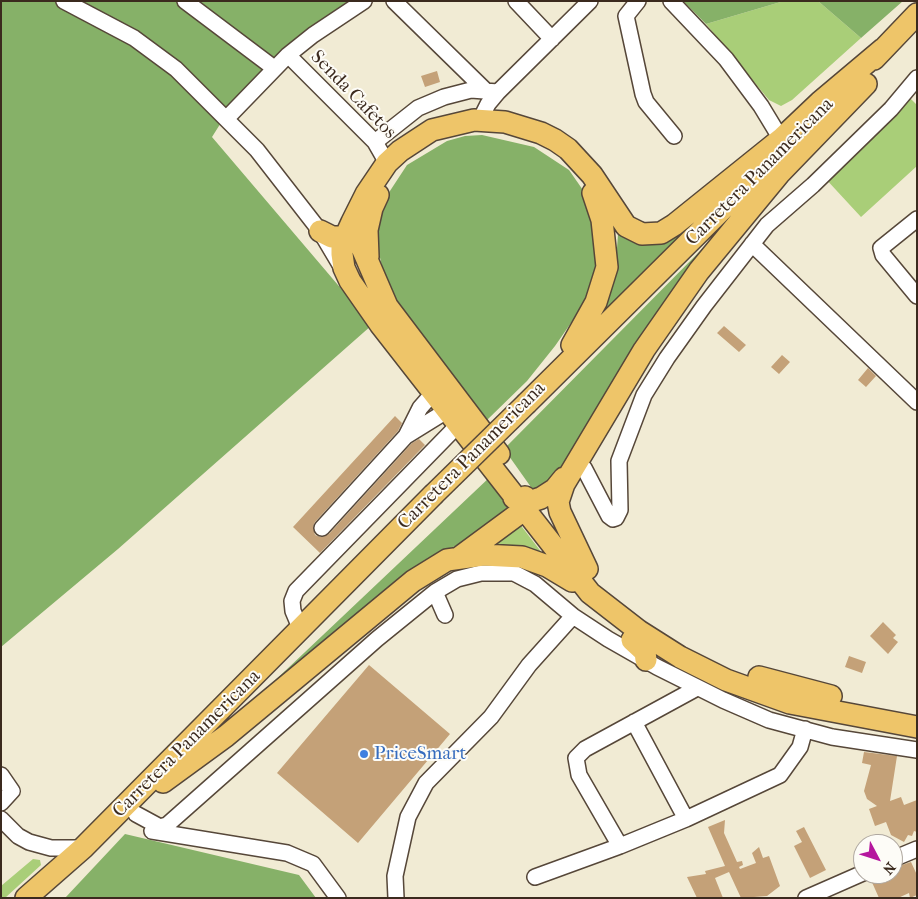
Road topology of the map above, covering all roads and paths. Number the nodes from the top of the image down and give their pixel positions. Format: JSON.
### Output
{"nodes":[{"id":1,"x":64,"y":1,"type":"edge"},
{"id":2,"x":185,"y":1,"type":"edge"},
{"id":3,"x":364,"y":1,"type":"edge"},
{"id":4,"x":394,"y":1,"type":"edge"},
{"id":5,"x":516,"y":1,"type":"edge"},
{"id":6,"x":590,"y":1,"type":"edge"},
{"id":7,"x":638,"y":1,"type":"edge"},
{"id":8,"x":670,"y":1,"type":"edge"},
{"id":9,"x":917,"y":14,"type":"edge"},
{"id":10,"x":917,"y":34,"type":"edge"},
{"id":11,"x":552,"y":39,"type":"junction"},
{"id":12,"x":883,"y":50,"type":"junction"},
{"id":13,"x":288,"y":56,"type":"junction"},
{"id":14,"x":274,"y":68,"type":"junction"},
{"id":15,"x":917,"y":78,"type":"edge"},
{"id":16,"x":866,"y":84,"type":"junction"},
{"id":17,"x":491,"y":91,"type":"junction"},
{"id":18,"x":227,"y":118,"type":"junction"},
{"id":19,"x":480,"y":120,"type":"junction"},
{"id":20,"x":674,"y":136,"type":"dead end"},
{"id":21,"x":781,"y":139,"type":"junction"},
{"id":22,"x":375,"y":142,"type":"junction"},
{"id":23,"x":387,"y":163,"type":"junction"},
{"id":24,"x":917,"y":219,"type":"edge"},
{"id":25,"x":337,"y":232,"type":"junction"},
{"id":26,"x":752,"y":244,"type":"junction"},
{"id":27,"x":371,"y":267,"type":"junction"},
{"id":28,"x":351,"y":282,"type":"junction"},
{"id":29,"x":917,"y":296,"type":"edge"},
{"id":30,"x":545,"y":383,"type":"junction"},
{"id":31,"x":434,"y":392,"type":"junction"},
{"id":32,"x":917,"y":402,"type":"edge"},
{"id":33,"x":530,"y":407,"type":"junction"},
{"id":34,"x":453,"y":417,"type":"junction"},
{"id":35,"x":406,"y":436,"type":"junction"},
{"id":36,"x":590,"y":441,"type":"junction"},
{"id":37,"x":577,"y":463,"type":"junction"},
{"id":38,"x":438,"y":499,"type":"junction"},
{"id":39,"x":524,"y":500,"type":"junction"},
{"id":40,"x":322,"y":528,"type":"dead end"},
{"id":41,"x":460,"y":557,"type":"junction"},
{"id":42,"x":587,"y":569,"type":"junction"},
{"id":43,"x":436,"y":592,"type":"junction"},
{"id":44,"x":590,"y":594,"type":"junction"},
{"id":45,"x":445,"y":615,"type":"dead end"},
{"id":46,"x":573,"y":616,"type":"junction"},
{"id":47,"x":301,"y":630,"type":"junction"},
{"id":48,"x":639,"y":631,"type":"junction"},
{"id":49,"x":646,"y":660,"type":"junction"},
{"id":50,"x":697,"y":688,"type":"junction"},
{"id":51,"x":917,"y":713,"type":"edge"},
{"id":52,"x":634,"y":722,"type":"junction"},
{"id":53,"x":917,"y":727,"type":"edge"},
{"id":54,"x":805,"y":729,"type":"junction"},
{"id":55,"x":917,"y":750,"type":"edge"},
{"id":56,"x":1,"y":775,"type":"edge"},
{"id":57,"x":163,"y":782,"type":"junction"},
{"id":58,"x":1,"y":803,"type":"edge"},
{"id":59,"x":132,"y":818,"type":"junction"},
{"id":60,"x":1,"y":819,"type":"edge"},
{"id":61,"x":686,"y":819,"type":"junction"},
{"id":62,"x":620,"y":846,"type":"junction"},
{"id":63,"x":83,"y":848,"type":"junction"},
{"id":64,"x":917,"y":849,"type":"edge"},
{"id":65,"x":903,"y":855,"type":"edge"},
{"id":66,"x":535,"y":876,"type":"dead end"},
{"id":67,"x":853,"y":877,"type":"edge"},
{"id":68,"x":26,"y":898,"type":"edge"},
{"id":69,"x":46,"y":898,"type":"edge"},
{"id":70,"x":338,"y":898,"type":"edge"},
{"id":71,"x":396,"y":898,"type":"edge"},
{"id":72,"x":806,"y":898,"type":"edge"}],
"edges":[{"from":1,"to":18,"type":"street"},
{"from":2,"to":14,"type":"street"},
{"from":3,"to":13,"type":"street"},
{"from":4,"to":17,"type":"street"},
{"from":5,"to":11,"type":"street"},
{"from":6,"to":11,"type":"street"},
{"from":7,"to":20,"type":"street"},
{"from":8,"to":21,"type":"street"},
{"from":9,"to":12,"type":"highway","name":"Carretera Panamericana"},
{"from":10,"to":16,"type":"highway","name":"Carretera Panamericana"},
{"from":11,"to":17,"type":"street"},
{"from":12,"to":21,"type":"highway"},
{"from":12,"to":30,"type":"highway","name":"Carretera Panamericana"},
{"from":13,"to":14,"type":"street"},
{"from":13,"to":22,"type":"street","name":"Senda Cafetos"},
{"from":14,"to":18,"type":"street"},
{"from":15,"to":26,"type":"street"},
{"from":16,"to":33,"type":"highway","name":"Carretera Panamericana"},
{"from":16,"to":36,"type":"highway"},
{"from":17,"to":19,"type":"street"},
{"from":17,"to":22,"type":"street"},
{"from":18,"to":25,"type":"street"},
{"from":19,"to":21,"type":"highway"},
{"from":19,"to":23,"type":"highway"},
{"from":22,"to":23,"type":"street","name":"Senda Cafetos"},
{"from":23,"to":25,"type":"highway"},
{"from":24,"to":29,"type":"street"},
{"from":25,"to":27,"type":"highway"},
{"from":25,"to":28,"type":"highway"},
{"from":26,"to":32,"type":"street"},
{"from":26,"to":37,"type":"street"},
{"from":27,"to":28,"type":"highway"},
{"from":27,"to":30,"type":"highway"},
{"from":27,"to":39,"type":"highway"},
{"from":28,"to":31,"type":"highway"},
{"from":30,"to":33,"type":"highway","name":"Carretera Panamericana"},
{"from":31,"to":34,"type":"highway"},
{"from":31,"to":35,"type":"street"},
{"from":33,"to":38,"type":"highway","name":"Carretera Panamericana","bridge":true},
{"from":34,"to":35,"type":"street"},
{"from":34,"to":39,"type":"highway"},
{"from":34,"to":47,"type":"street"},
{"from":35,"to":40,"type":"street"},
{"from":36,"to":37,"type":"highway"},
{"from":36,"to":39,"type":"highway"},
{"from":37,"to":42,"type":"highway"},
{"from":38,"to":47,"type":"highway","name":"Carretera Panamericana"},
{"from":38,"to":57,"type":"highway","name":"Carretera Panamericana"},
{"from":39,"to":41,"type":"highway"},
{"from":39,"to":42,"type":"highway"},
{"from":39,"to":44,"type":"highway"},
{"from":41,"to":44,"type":"highway"},
{"from":41,"to":57,"type":"highway"},
{"from":42,"to":51,"type":"highway"},
{"from":43,"to":45,"type":"street"},
{"from":43,"to":46,"type":"street"},
{"from":43,"to":59,"type":"street"},
{"from":44,"to":48,"type":"highway"},
{"from":46,"to":49,"type":"street"},
{"from":46,"to":71,"type":"street"},
{"from":47,"to":63,"type":"highway","name":"Carretera Panamericana"},
{"from":48,"to":49,"type":"highway"},
{"from":48,"to":53,"type":"highway"},
{"from":49,"to":50,"type":"street"},
{"from":50,"to":52,"type":"street"},
{"from":50,"to":54,"type":"street"},
{"from":52,"to":61,"type":"street"},
{"from":52,"to":62,"type":"street"},
{"from":54,"to":55,"type":"street"},
{"from":54,"to":61,"type":"street"},
{"from":56,"to":58,"type":"street"},
{"from":57,"to":59,"type":"highway","name":"Carretera Panamericana"},
{"from":59,"to":69,"type":"highway","name":"Carretera Panamericana"},
{"from":59,"to":70,"type":"street"},
{"from":60,"to":63,"type":"street"},
{"from":61,"to":62,"type":"street"},
{"from":62,"to":66,"type":"street"},
{"from":63,"to":68,"type":"highway","name":"Carretera Panamericana"},
{"from":64,"to":65,"type":"street"},
{"from":67,"to":72,"type":"street"}]}
